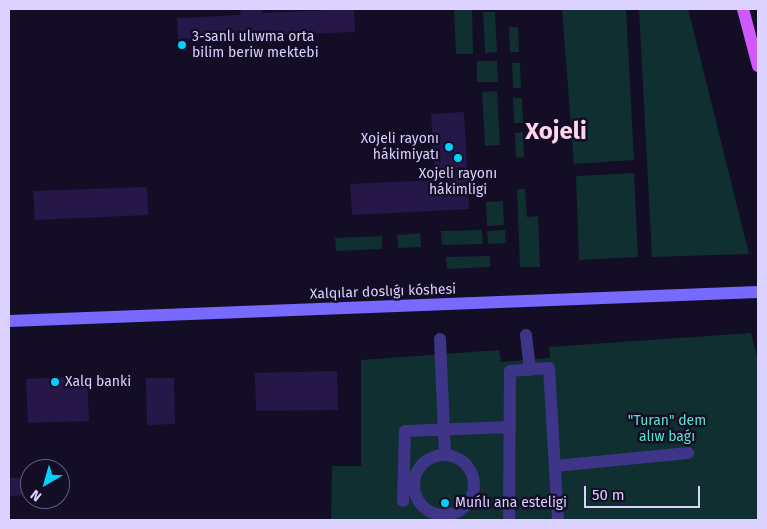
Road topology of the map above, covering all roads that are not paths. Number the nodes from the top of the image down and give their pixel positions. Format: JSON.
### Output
{"nodes":[{"id":1,"x":743,"y":9,"type":"edge"},
{"id":2,"x":758,"y":66,"type":"edge"},
{"id":3,"x":758,"y":292,"type":"edge"},
{"id":4,"x":9,"y":321,"type":"edge"},
{"id":5,"x":526,"y":335,"type":"dead end"},
{"id":6,"x":440,"y":339,"type":"dead end"},
{"id":7,"x":530,"y":370,"type":"junction"},
{"id":8,"x":510,"y":427,"type":"junction"},
{"id":9,"x":688,"y":453,"type":"dead end"},
{"id":10,"x":445,"y":455,"type":"junction"},
{"id":11,"x":555,"y":466,"type":"junction"},
{"id":12,"x":409,"y":486,"type":"junction"},
{"id":13,"x":403,"y":501,"type":"dead end"},
{"id":14,"x":509,"y":520,"type":"edge"},
{"id":15,"x":558,"y":520,"type":"edge"}],
"edges":[{"from":1,"to":2,"type":"main road"},
{"from":3,"to":4,"type":"street","name":"Xalqılar doslıǵı kóshesi"},
{"from":5,"to":7,"type":"street"},
{"from":6,"to":10,"type":"street"},
{"from":7,"to":8,"type":"street"},
{"from":7,"to":11,"type":"street"},
{"from":8,"to":12,"type":"street"},
{"from":8,"to":14,"type":"street"},
{"from":9,"to":11,"type":"street"},
{"from":10,"to":12,"type":"street"},
{"from":10,"to":12,"type":"street"},
{"from":11,"to":15,"type":"street"},
{"from":12,"to":13,"type":"street"}]}
